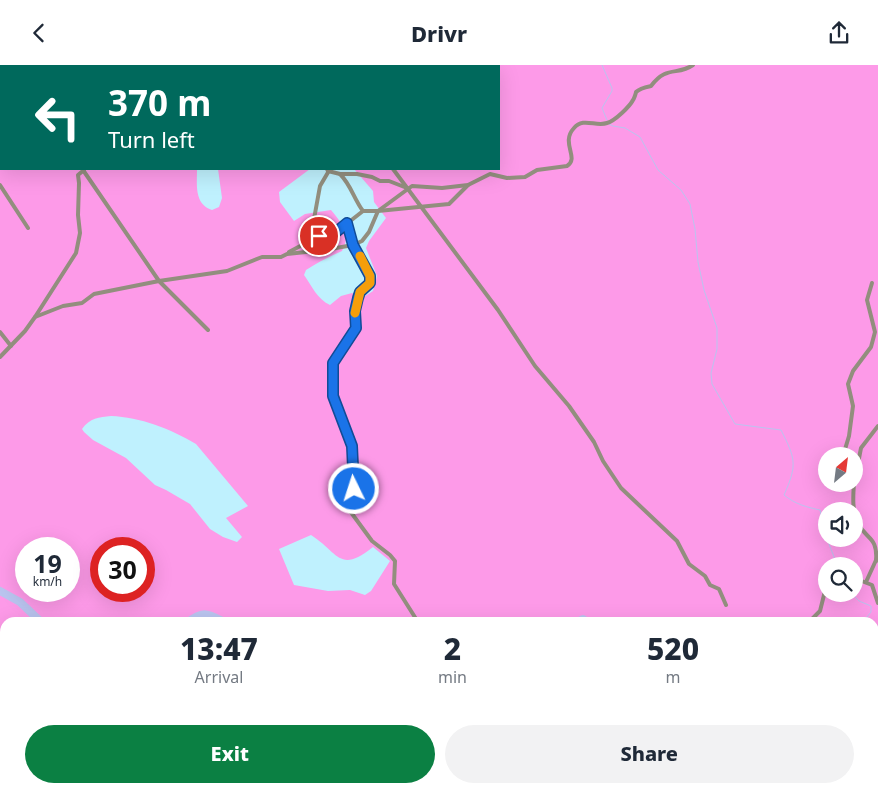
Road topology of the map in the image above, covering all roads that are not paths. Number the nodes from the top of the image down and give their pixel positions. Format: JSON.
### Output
{"nodes":[{"id":1,"x":693,"y":65,"type":"edge"},
{"id":2,"x":77,"y":170,"type":"edge"},
{"id":3,"x":84,"y":170,"type":"edge"},
{"id":4,"x":328,"y":170,"type":"edge"},
{"id":5,"x":394,"y":170,"type":"edge"},
{"id":6,"x":340,"y":174,"type":"junction"},
{"id":7,"x":78,"y":175,"type":"junction"},
{"id":8,"x":0,"y":185,"type":"edge"},
{"id":9,"x":468,"y":185,"type":"junction"},
{"id":10,"x":407,"y":188,"type":"junction"},
{"id":11,"x":422,"y":207,"type":"junction"},
{"id":12,"x":363,"y":211,"type":"junction"},
{"id":13,"x":378,"y":211,"type":"junction"},
{"id":14,"x":347,"y":223,"type":"junction"},
{"id":15,"x":28,"y":228,"type":"dead end"},
{"id":16,"x":305,"y":243,"type":"junction"},
{"id":17,"x":353,"y":245,"type":"junction"},
{"id":18,"x":287,"y":253,"type":"junction"},
{"id":19,"x":159,"y":281,"type":"junction"},
{"id":20,"x":872,"y":283,"type":"dead end"},
{"id":21,"x":35,"y":317,"type":"junction"},
{"id":22,"x":208,"y":330,"type":"dead end"},
{"id":23,"x":0,"y":332,"type":"edge"},
{"id":24,"x":872,"y":342,"type":"junction"},
{"id":25,"x":878,"y":345,"type":"edge"},
{"id":26,"x":11,"y":346,"type":"junction"},
{"id":27,"x":0,"y":357,"type":"edge"},
{"id":28,"x":878,"y":426,"type":"edge"},
{"id":29,"x":846,"y":447,"type":"edge"},
{"id":30,"x":862,"y":447,"type":"edge"},
{"id":31,"x":854,"y":493,"type":"edge"},
{"id":32,"x":877,"y":559,"type":"edge"},
{"id":33,"x":863,"y":582,"type":"edge"},
{"id":34,"x":866,"y":582,"type":"junction"},
{"id":35,"x":878,"y":583,"type":"edge"},
{"id":36,"x":874,"y":588,"type":"junction"},
{"id":37,"x":822,"y":602,"type":"edge"},
{"id":38,"x":878,"y":603,"type":"edge"},
{"id":39,"x":726,"y":605,"type":"dead end"},
{"id":40,"x":415,"y":617,"type":"edge"},
{"id":41,"x":813,"y":617,"type":"edge"}],
"edges":[{"from":1,"to":9,"type":"street"},
{"from":2,"to":7,"type":"street"},
{"from":3,"to":7,"type":"street"},
{"from":3,"to":19,"type":"street"},
{"from":4,"to":6,"type":"street"},
{"from":4,"to":16,"type":"street"},
{"from":5,"to":10,"type":"street"},
{"from":6,"to":10,"type":"street"},
{"from":6,"to":12,"type":"street"},
{"from":7,"to":21,"type":"street"},
{"from":8,"to":15,"type":"street"},
{"from":9,"to":10,"type":"street"},
{"from":9,"to":11,"type":"street"},
{"from":10,"to":11,"type":"street"},
{"from":10,"to":13,"type":"street"},
{"from":11,"to":13,"type":"street"},
{"from":11,"to":39,"type":"street"},
{"from":12,"to":13,"type":"street"},
{"from":12,"to":14,"type":"street"},
{"from":13,"to":17,"type":"street"},
{"from":14,"to":16,"type":"street"},
{"from":14,"to":17,"type":"street"},
{"from":16,"to":18,"type":"street"},
{"from":17,"to":18,"type":"street"},
{"from":17,"to":40,"type":"street"},
{"from":18,"to":19,"type":"street"},
{"from":19,"to":21,"type":"street"},
{"from":19,"to":22,"type":"street"},
{"from":20,"to":24,"type":"street"},
{"from":21,"to":26,"type":"street"},
{"from":23,"to":26,"type":"street"},
{"from":24,"to":25,"type":"street"},
{"from":24,"to":29,"type":"street"},
{"from":26,"to":27,"type":"street"},
{"from":28,"to":30,"type":"street"},
{"from":31,"to":32,"type":"street"},
{"from":32,"to":34,"type":"street"},
{"from":33,"to":34,"type":"street"},
{"from":34,"to":36,"type":"street"},
{"from":35,"to":36,"type":"street"},
{"from":36,"to":38,"type":"street"},
{"from":37,"to":41,"type":"street"}]}
